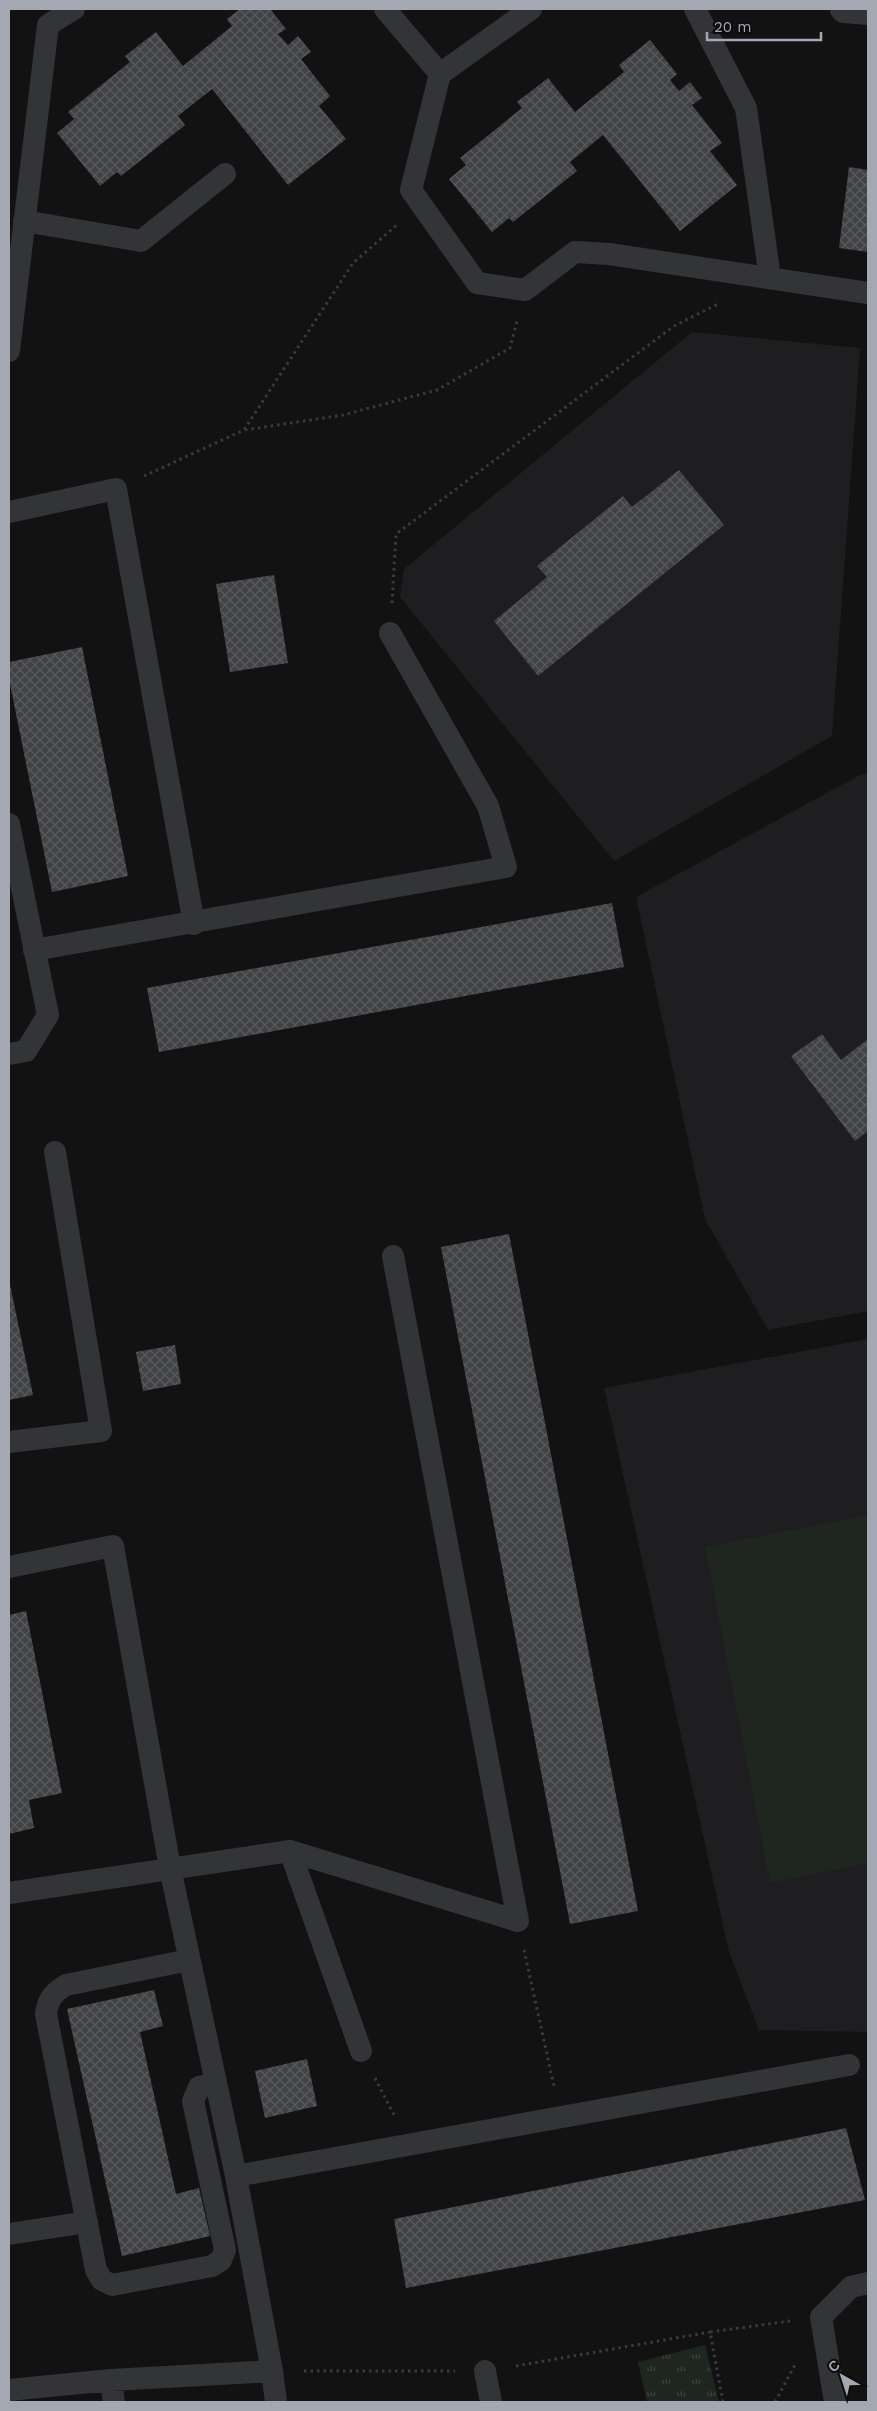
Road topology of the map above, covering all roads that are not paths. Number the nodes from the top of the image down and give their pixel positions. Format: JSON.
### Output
{"nodes":[{"id":1,"x":74,"y":9,"type":"edge"},
{"id":2,"x":385,"y":9,"type":"edge"},
{"id":3,"x":531,"y":9,"type":"edge"},
{"id":4,"x":695,"y":9,"type":"edge"},
{"id":5,"x":844,"y":9,"type":"edge"},
{"id":6,"x":868,"y":12,"type":"edge"},
{"id":7,"x":440,"y":74,"type":"junction"},
{"id":8,"x":225,"y":174,"type":"dead end"},
{"id":9,"x":24,"y":221,"type":"junction"},
{"id":10,"x":770,"y":278,"type":"junction"},
{"id":11,"x":868,"y":293,"type":"edge"},
{"id":12,"x":9,"y":351,"type":"edge"},
{"id":13,"x":9,"y":512,"type":"edge"},
{"id":14,"x":390,"y":633,"type":"road end"},
{"id":15,"x":9,"y":824,"type":"edge"},
{"id":16,"x":194,"y":924,"type":"junction"},
{"id":17,"x":34,"y":950,"type":"junction"},
{"id":18,"x":9,"y":1054,"type":"edge"},
{"id":19,"x":55,"y":1152,"type":"dead end"},
{"id":20,"x":393,"y":1256,"type":"dead end"},
{"id":21,"x":9,"y":1442,"type":"edge"},
{"id":22,"x":9,"y":1567,"type":"edge"},
{"id":23,"x":290,"y":1851,"type":"junction"},
{"id":24,"x":170,"y":1868,"type":"junction"},
{"id":25,"x":9,"y":1893,"type":"edge"},
{"id":26,"x":190,"y":1960,"type":"junction"},
{"id":27,"x":361,"y":2051,"type":"road end"},
{"id":28,"x":849,"y":2065,"type":"dead end"},
{"id":29,"x":216,"y":2083,"type":"junction"},
{"id":30,"x":236,"y":2176,"type":"junction"},
{"id":31,"x":87,"y":2222,"type":"junction"},
{"id":32,"x":9,"y":2234,"type":"edge"},
{"id":33,"x":868,"y":2283,"type":"edge"},
{"id":34,"x":272,"y":2371,"type":"junction"},
{"id":35,"x":485,"y":2371,"type":"dead end"},
{"id":36,"x":111,"y":2380,"type":"junction"},
{"id":37,"x":9,"y":2390,"type":"edge"},
{"id":38,"x":114,"y":2402,"type":"edge"},
{"id":39,"x":276,"y":2402,"type":"edge"},
{"id":40,"x":491,"y":2402,"type":"edge"},
{"id":41,"x":835,"y":2402,"type":"edge"}],
"edges":[{"from":1,"to":9,"type":"lane"},
{"from":2,"to":7,"type":"lane"},
{"from":3,"to":7,"type":"lane"},
{"from":4,"to":10,"type":"lane"},
{"from":5,"to":6,"type":"street"},
{"from":7,"to":10,"type":"lane"},
{"from":8,"to":9,"type":"lane"},
{"from":9,"to":12,"type":"lane"},
{"from":10,"to":11,"type":"lane"},
{"from":13,"to":16,"type":"lane"},
{"from":14,"to":16,"type":"lane"},
{"from":15,"to":17,"type":"lane"},
{"from":16,"to":17,"type":"lane"},
{"from":17,"to":18,"type":"lane"},
{"from":19,"to":21,"type":"lane"},
{"from":20,"to":23,"type":"lane"},
{"from":22,"to":24,"type":"lane"},
{"from":23,"to":24,"type":"lane"},
{"from":23,"to":27,"type":"lane"},
{"from":24,"to":25,"type":"lane"},
{"from":24,"to":26,"type":"lane"},
{"from":26,"to":29,"type":"lane"},
{"from":26,"to":31,"type":"lane"},
{"from":28,"to":30,"type":"lane"},
{"from":29,"to":30,"type":"lane"},
{"from":29,"to":31,"type":"lane"},
{"from":30,"to":34,"type":"lane"},
{"from":31,"to":32,"type":"lane"},
{"from":33,"to":41,"type":"lane"},
{"from":34,"to":36,"type":"lane"},
{"from":34,"to":39,"type":"lane"},
{"from":35,"to":40,"type":"lane"},
{"from":36,"to":37,"type":"lane"},
{"from":36,"to":38,"type":"lane"}]}
